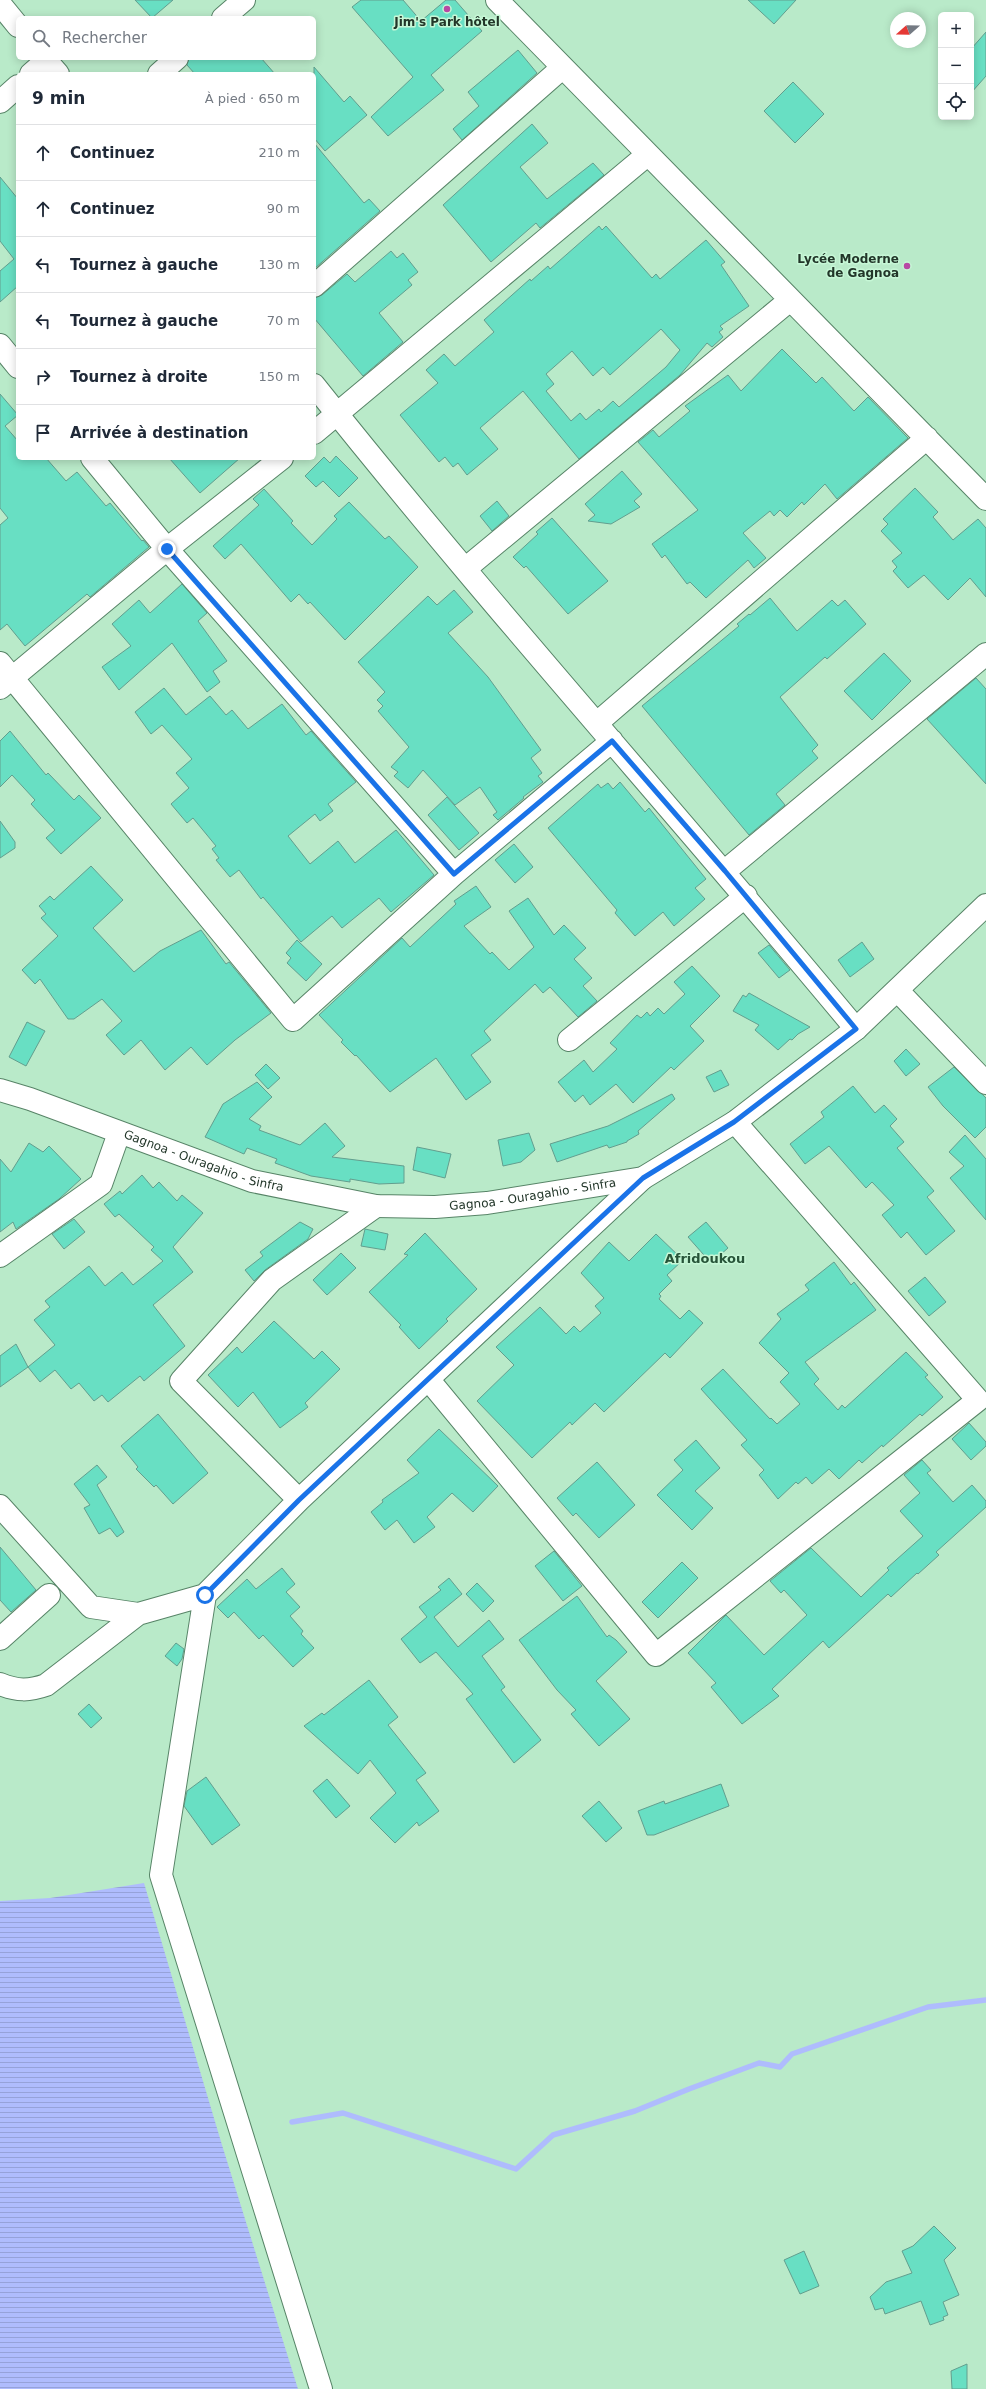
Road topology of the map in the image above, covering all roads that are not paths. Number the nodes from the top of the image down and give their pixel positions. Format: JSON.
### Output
{"nodes":[{"id":1,"x":244,"y":0,"type":"edge"},
{"id":2,"x":497,"y":0,"type":"edge"},
{"id":3,"x":0,"y":4,"type":"edge"},
{"id":4,"x":225,"y":16,"type":"edge"},
{"id":5,"x":16,"y":24,"type":"edge"},
{"id":6,"x":175,"y":60,"type":"edge"},
{"id":7,"x":562,"y":68,"type":"junction"},
{"id":8,"x":161,"y":72,"type":"edge"},
{"id":9,"x":16,"y":88,"type":"edge"},
{"id":10,"x":0,"y":102,"type":"edge"},
{"id":11,"x":647,"y":155,"type":"junction"},
{"id":12,"x":316,"y":284,"type":"edge"},
{"id":13,"x":790,"y":300,"type":"junction"},
{"id":14,"x":0,"y":345,"type":"edge"},
{"id":15,"x":16,"y":365,"type":"edge"},
{"id":16,"x":316,"y":388,"type":"edge"},
{"id":17,"x":337,"y":414,"type":"junction"},
{"id":18,"x":316,"y":431,"type":"edge"},
{"id":19,"x":927,"y":438,"type":"junction"},
{"id":20,"x":94,"y":460,"type":"edge"},
{"id":21,"x":279,"y":460,"type":"edge"},
{"id":22,"x":986,"y":499,"type":"edge"},
{"id":23,"x":167,"y":549,"type":"junction"},
{"id":24,"x":466,"y":569,"type":"junction"},
{"id":25,"x":986,"y":654,"type":"edge"},
{"id":26,"x":4,"y":676,"type":"edge"},
{"id":27,"x":597,"y":723,"type":"junction"},
{"id":28,"x":612,"y":741,"type":"junction"},
{"id":29,"x":725,"y":871,"type":"junction"},
{"id":30,"x":454,"y":874,"type":"junction"},
{"id":31,"x":746,"y":896,"type":"junction"},
{"id":32,"x":986,"y":905,"type":"edge"},
{"id":33,"x":898,"y":991,"type":"junction"},
{"id":34,"x":856,"y":1029,"type":"junction"},
{"id":35,"x":569,"y":1040,"type":"dead end"},
{"id":36,"x":986,"y":1083,"type":"edge"},
{"id":37,"x":0,"y":1090,"type":"edge"},
{"id":38,"x":734,"y":1122,"type":"junction"},
{"id":39,"x":119,"y":1134,"type":"junction"},
{"id":40,"x":643,"y":1178,"type":"junction"},
{"id":41,"x":376,"y":1206,"type":"junction"},
{"id":42,"x":0,"y":1256,"type":"edge"},
{"id":43,"x":428,"y":1379,"type":"junction"},
{"id":44,"x":299,"y":1500,"type":"junction"},
{"id":45,"x":0,"y":1506,"type":"edge"},
{"id":46,"x":49,"y":1595,"type":"dead end"},
{"id":47,"x":205,"y":1595,"type":"junction"},
{"id":48,"x":138,"y":1614,"type":"junction"},
{"id":49,"x":0,"y":1639,"type":"edge"},
{"id":50,"x":0,"y":1684,"type":"edge"},
{"id":51,"x":321,"y":2389,"type":"edge"}],
"edges":[{"from":1,"to":4,"type":"street"},
{"from":2,"to":7,"type":"street"},
{"from":3,"to":5,"type":"street"},
{"from":6,"to":8,"type":"street"},
{"from":7,"to":11,"type":"street"},
{"from":7,"to":12,"type":"street"},
{"from":9,"to":10,"type":"street"},
{"from":11,"to":13,"type":"street"},
{"from":11,"to":17,"type":"street"},
{"from":13,"to":19,"type":"street"},
{"from":13,"to":24,"type":"street"},
{"from":14,"to":15,"type":"street"},
{"from":16,"to":17,"type":"street"},
{"from":17,"to":18,"type":"street"},
{"from":17,"to":24,"type":"street"},
{"from":19,"to":22,"type":"street"},
{"from":19,"to":27,"type":"street"},
{"from":20,"to":23,"type":"street"},
{"from":21,"to":23,"type":"street"},
{"from":23,"to":26,"type":"street"},
{"from":23,"to":30,"type":"street"},
{"from":24,"to":27,"type":"street"},
{"from":25,"to":29,"type":"street"},
{"from":26,"to":30,"type":"street"},
{"from":27,"to":28,"type":"street"},
{"from":28,"to":29,"type":"street"},
{"from":28,"to":30,"type":"street"},
{"from":29,"to":31,"type":"street"},
{"from":31,"to":34,"type":"street"},
{"from":31,"to":35,"type":"street"},
{"from":32,"to":33,"type":"street","name":"Gagnoa - Ouragahio - Sinfra"},
{"from":33,"to":34,"type":"street","name":"Gagnoa - Ouragahio - Sinfra"},
{"from":33,"to":36,"type":"street"},
{"from":34,"to":38,"type":"street","name":"Gagnoa - Ouragahio - Sinfra"},
{"from":37,"to":39,"type":"street","name":"Gagnoa - Ouragahio - Sinfra"},
{"from":38,"to":40,"type":"street","name":"Gagnoa - Ouragahio - Sinfra"},
{"from":38,"to":43,"type":"street"},
{"from":39,"to":41,"type":"street","name":"Gagnoa - Ouragahio - Sinfra"},
{"from":39,"to":42,"type":"street"},
{"from":40,"to":41,"type":"street","name":"Gagnoa - Ouragahio - Sinfra"},
{"from":40,"to":43,"type":"street"},
{"from":41,"to":44,"type":"street"},
{"from":43,"to":44,"type":"street"},
{"from":44,"to":47,"type":"street"},
{"from":45,"to":48,"type":"street"},
{"from":46,"to":49,"type":"street"},
{"from":47,"to":48,"type":"street"},
{"from":47,"to":51,"type":"street"},
{"from":48,"to":50,"type":"street"}]}
